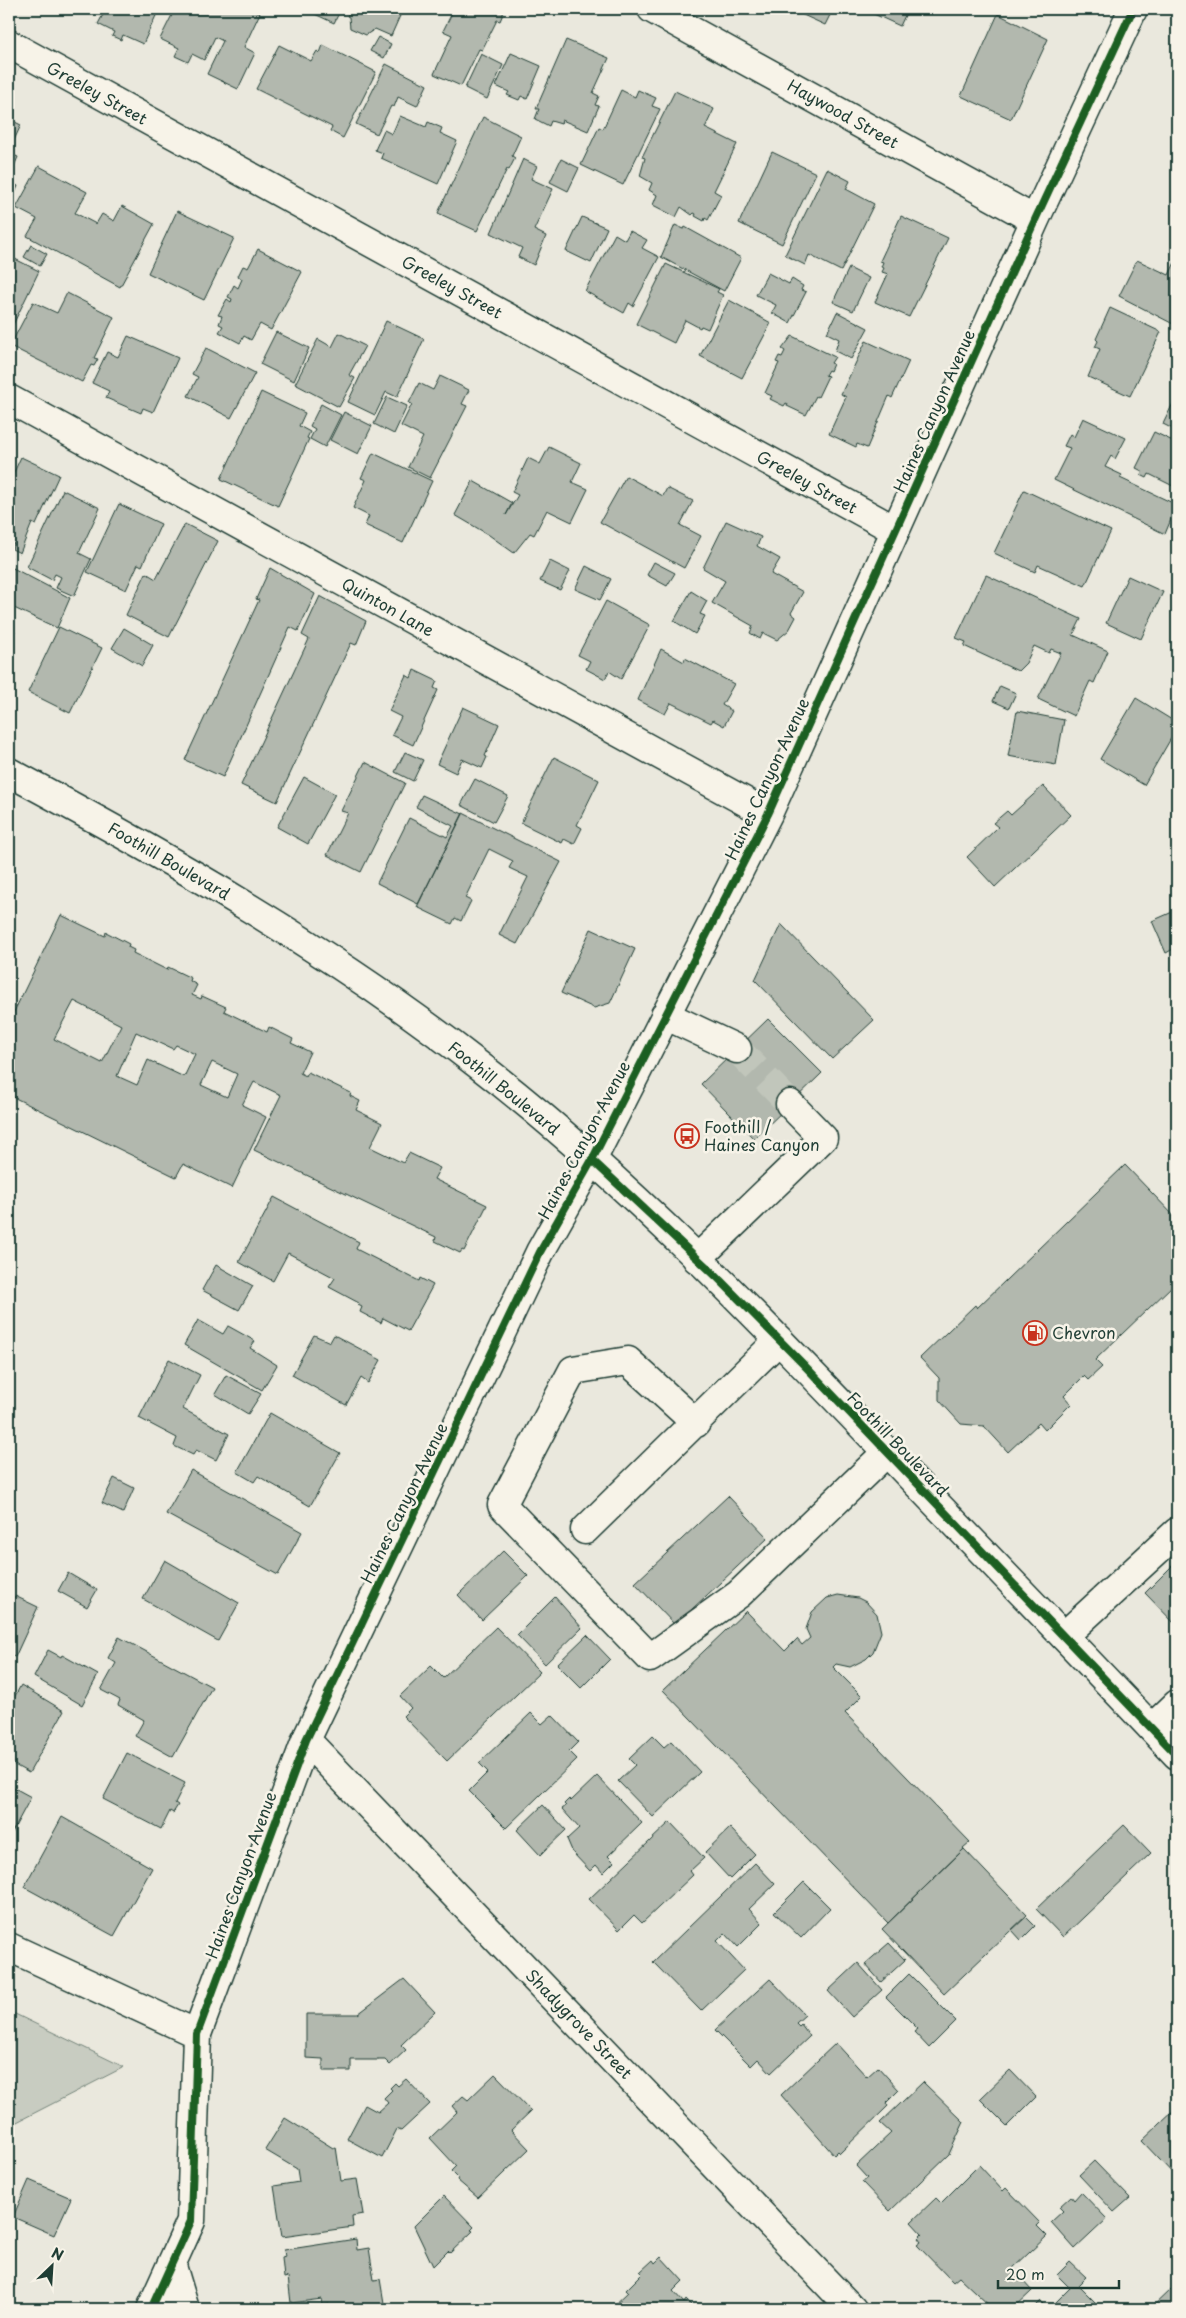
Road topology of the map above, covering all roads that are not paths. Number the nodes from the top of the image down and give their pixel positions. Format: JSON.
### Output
{"nodes":[{"id":1,"x":652,"y":9,"type":"edge"},
{"id":2,"x":1133,"y":9,"type":"edge"},
{"id":3,"x":9,"y":44,"type":"edge"},
{"id":4,"x":1035,"y":220,"type":"junction"},
{"id":5,"x":9,"y":399,"type":"edge"},
{"id":6,"x":895,"y":530,"type":"junction"},
{"id":7,"x":9,"y":772,"type":"edge"},
{"id":8,"x":768,"y":814,"type":"junction"},
{"id":9,"x":665,"y":1015,"type":"junction"},
{"id":10,"x":737,"y":1048,"type":"tunnel mouth"},
{"id":11,"x":790,"y":1104,"type":"tunnel mouth"},
{"id":12,"x":592,"y":1160,"type":"junction"},
{"id":13,"x":697,"y":1259,"type":"junction"},
{"id":14,"x":779,"y":1340,"type":"junction"},
{"id":15,"x":696,"y":1423,"type":"junction"},
{"id":16,"x":887,"y":1452,"type":"junction"},
{"id":17,"x":585,"y":1530,"type":"dead end"},
{"id":18,"x":1177,"y":1532,"type":"edge"},
{"id":19,"x":1064,"y":1636,"type":"junction"},
{"id":20,"x":1177,"y":1704,"type":"edge"},
{"id":21,"x":1152,"y":1728,"type":"junction"},
{"id":22,"x":306,"y":1740,"type":"junction"},
{"id":23,"x":1177,"y":1755,"type":"edge"},
{"id":24,"x":9,"y":1947,"type":"edge"},
{"id":25,"x":197,"y":2034,"type":"junction"},
{"id":26,"x":172,"y":2266,"type":"junction"},
{"id":27,"x":151,"y":2309,"type":"edge"},
{"id":28,"x":185,"y":2309,"type":"edge"},
{"id":29,"x":852,"y":2309,"type":"edge"}],
"edges":[{"from":1,"to":4,"type":"street","name":"Haywood Street"},
{"from":2,"to":4,"type":"street","name":"Haines Canyon Avenue"},
{"from":3,"to":6,"type":"street","name":"Greeley Street"},
{"from":4,"to":6,"type":"street","name":"Haines Canyon Avenue"},
{"from":5,"to":8,"type":"street","name":"Quinton Lane"},
{"from":6,"to":8,"type":"street","name":"Haines Canyon Avenue"},
{"from":7,"to":12,"type":"street","name":"Foothill Boulevard"},
{"from":8,"to":9,"type":"street","name":"Haines Canyon Avenue"},
{"from":9,"to":10,"type":"street"},
{"from":9,"to":12,"type":"street","name":"Haines Canyon Avenue"},
{"from":11,"to":13,"type":"street"},
{"from":12,"to":13,"type":"street","name":"Foothill Boulevard"},
{"from":12,"to":22,"type":"street","name":"Haines Canyon Avenue"},
{"from":13,"to":14,"type":"street","name":"Foothill Boulevard"},
{"from":14,"to":15,"type":"street"},
{"from":14,"to":16,"type":"street","name":"Foothill Boulevard"},
{"from":15,"to":16,"type":"street"},
{"from":15,"to":17,"type":"street"},
{"from":16,"to":19,"type":"street","name":"Foothill Boulevard"},
{"from":18,"to":19,"type":"street"},
{"from":19,"to":21,"type":"street","name":"Foothill Boulevard"},
{"from":20,"to":21,"type":"street"},
{"from":21,"to":23,"type":"street","name":"Foothill Boulevard"},
{"from":22,"to":25,"type":"street","name":"Haines Canyon Avenue"},
{"from":22,"to":29,"type":"street","name":"Shadygrove Street"},
{"from":24,"to":25,"type":"street"},
{"from":25,"to":26,"type":"street","name":"Haines Canyon Avenue"},
{"from":26,"to":27,"type":"street","name":"Haines Canyon Avenue"},
{"from":26,"to":28,"type":"street"}]}
